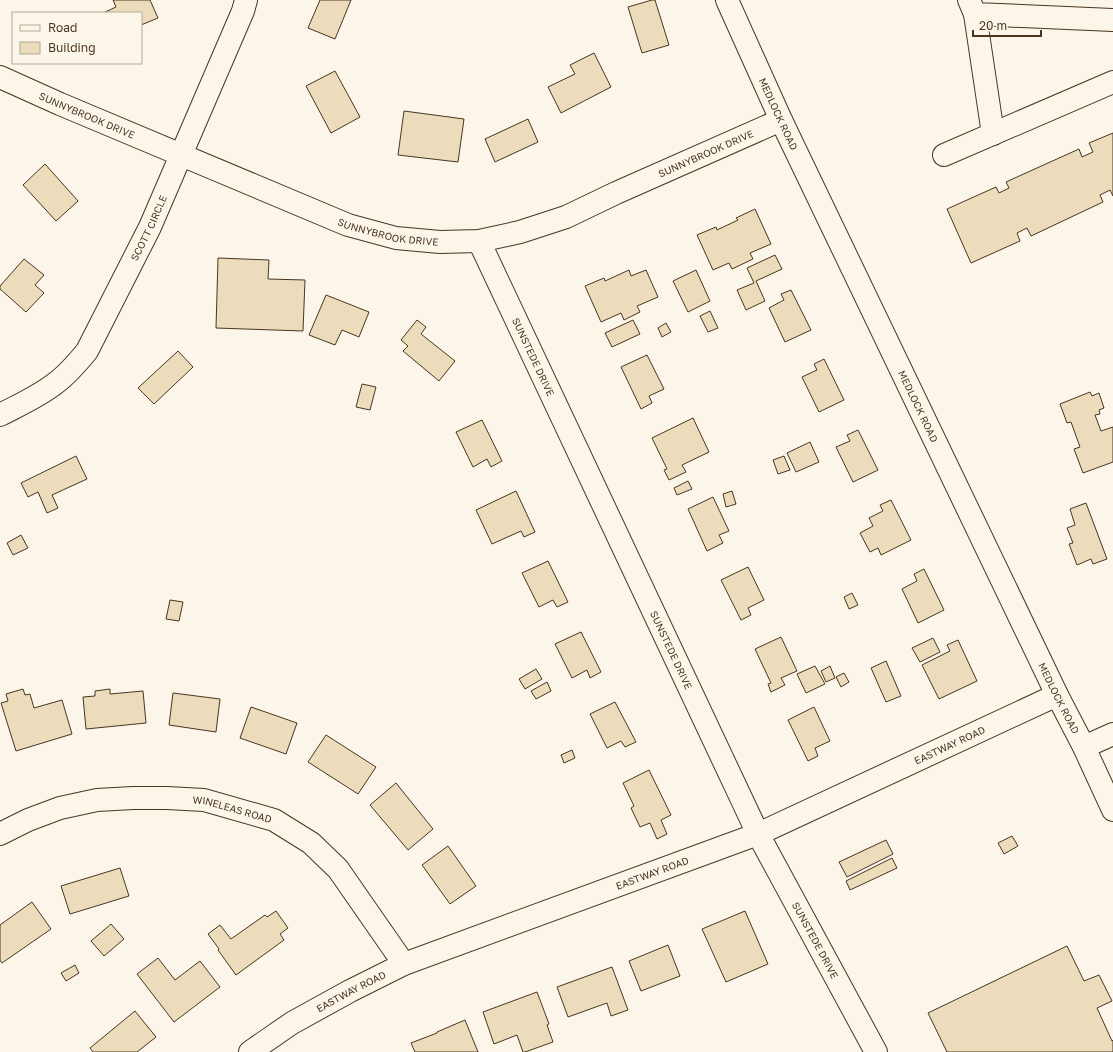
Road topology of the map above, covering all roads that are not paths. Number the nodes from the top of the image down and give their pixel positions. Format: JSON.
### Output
{"nodes":[{"id":1,"x":246,"y":0,"type":"edge"},
{"id":2,"x":728,"y":0,"type":"edge"},
{"id":3,"x":972,"y":7,"type":"edge"},
{"id":4,"x":1112,"y":25,"type":"edge"},
{"id":5,"x":0,"y":77,"type":"edge"},
{"id":6,"x":1113,"y":82,"type":"edge"},
{"id":7,"x":781,"y":120,"type":"junction"},
{"id":8,"x":993,"y":134,"type":"junction"},
{"id":9,"x":181,"y":154,"type":"junction"},
{"id":10,"x":944,"y":155,"type":"dead end"},
{"id":11,"x":479,"y":241,"type":"junction"},
{"id":12,"x":0,"y":415,"type":"edge"},
{"id":13,"x":1057,"y":695,"type":"junction"},
{"id":14,"x":1113,"y":734,"type":"edge"},
{"id":15,"x":1084,"y":747,"type":"junction"},
{"id":16,"x":1113,"y":810,"type":"edge"},
{"id":17,"x":0,"y":834,"type":"edge"},
{"id":18,"x":758,"y":834,"type":"junction"},
{"id":19,"x":404,"y":964,"type":"junction"},
{"id":20,"x":250,"y":1052,"type":"edge"},
{"id":21,"x":876,"y":1052,"type":"edge"}],
"edges":[{"from":1,"to":9,"type":"street","name":"SCOTT CIRCLE"},
{"from":2,"to":7,"type":"street","name":"MEDLOCK ROAD"},
{"from":3,"to":4,"type":"street"},
{"from":3,"to":8,"type":"street"},
{"from":5,"to":9,"type":"street","name":"SUNNYBROOK DRIVE"},
{"from":6,"to":8,"type":"street"},
{"from":7,"to":11,"type":"street","name":"SUNNYBROOK DRIVE"},
{"from":7,"to":13,"type":"street","name":"MEDLOCK ROAD"},
{"from":8,"to":10,"type":"street"},
{"from":9,"to":11,"type":"street","name":"SUNNYBROOK DRIVE"},
{"from":9,"to":12,"type":"street","name":"SCOTT CIRCLE"},
{"from":11,"to":18,"type":"street","name":"SUNSTEDE DRIVE"},
{"from":13,"to":15,"type":"street","name":"MEDLOCK ROAD"},
{"from":13,"to":18,"type":"street","name":"EASTWAY ROAD"},
{"from":14,"to":15,"type":"street"},
{"from":15,"to":16,"type":"street","name":"MEDLOCK ROAD"},
{"from":17,"to":19,"type":"street","name":"WINELEAS ROAD"},
{"from":18,"to":19,"type":"street","name":"EASTWAY ROAD"},
{"from":18,"to":21,"type":"street","name":"SUNSTEDE DRIVE"},
{"from":19,"to":20,"type":"street","name":"EASTWAY ROAD"}]}
